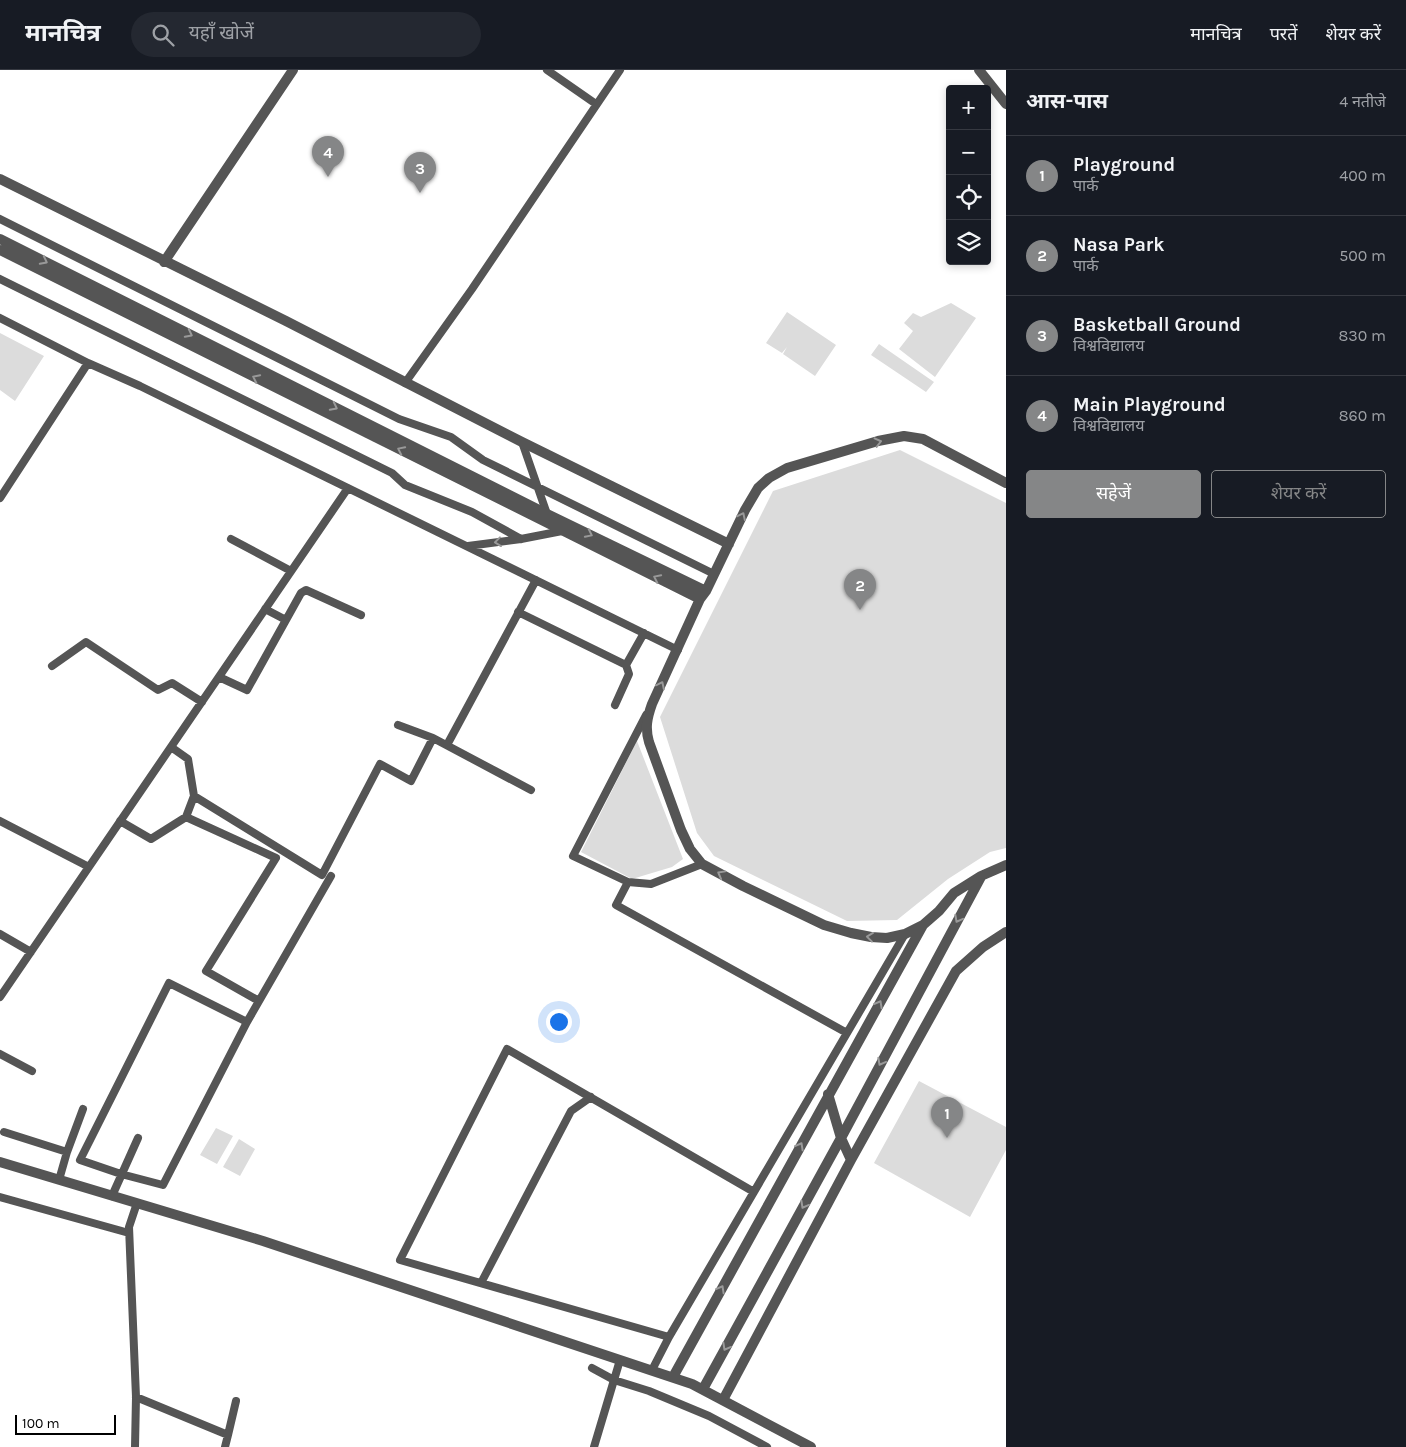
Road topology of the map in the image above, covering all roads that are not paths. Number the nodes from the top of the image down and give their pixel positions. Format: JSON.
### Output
{"nodes":[{"id":1,"x":293,"y":70,"type":"edge"},
{"id":2,"x":547,"y":70,"type":"edge"},
{"id":3,"x":620,"y":70,"type":"edge"},
{"id":4,"x":979,"y":70,"type":"edge"},
{"id":5,"x":596,"y":104,"type":"junction"},
{"id":6,"x":1006,"y":104,"type":"edge"},
{"id":7,"x":0,"y":179,"type":"edge"},
{"id":8,"x":0,"y":219,"type":"edge"},
{"id":9,"x":0,"y":239,"type":"edge"},
{"id":10,"x":0,"y":250,"type":"edge"},
{"id":11,"x":164,"y":262,"type":"junction"},
{"id":12,"x":0,"y":279,"type":"edge"},
{"id":13,"x":0,"y":318,"type":"edge"},
{"id":14,"x":88,"y":363,"type":"junction"},
{"id":15,"x":405,"y":383,"type":"junction"},
{"id":16,"x":522,"y":442,"type":"junction"},
{"id":17,"x":1006,"y":483,"type":"edge"},
{"id":18,"x":538,"y":486,"type":"junction"},
{"id":19,"x":348,"y":488,"type":"junction"},
{"id":20,"x":0,"y":498,"type":"edge"},
{"id":21,"x":547,"y":514,"type":"junction"},
{"id":22,"x":562,"y":531,"type":"junction"},
{"id":23,"x":231,"y":539,"type":"dead end"},
{"id":24,"x":521,"y":539,"type":"junction"},
{"id":25,"x":729,"y":544,"type":"junction"},
{"id":26,"x":468,"y":546,"type":"junction"},
{"id":27,"x":291,"y":571,"type":"junction"},
{"id":28,"x":714,"y":574,"type":"junction"},
{"id":29,"x":536,"y":580,"type":"junction"},
{"id":30,"x":703,"y":595,"type":"junction"},
{"id":31,"x":265,"y":609,"type":"junction"},
{"id":32,"x":518,"y":612,"type":"junction"},
{"id":33,"x":361,"y":615,"type":"dead end"},
{"id":34,"x":286,"y":620,"type":"junction"},
{"id":35,"x":644,"y":633,"type":"junction"},
{"id":36,"x":678,"y":650,"type":"junction"},
{"id":37,"x":52,"y":666,"type":"dead end"},
{"id":38,"x":626,"y":666,"type":"junction"},
{"id":39,"x":219,"y":677,"type":"junction"},
{"id":40,"x":202,"y":702,"type":"junction"},
{"id":41,"x":652,"y":704,"type":"junction"},
{"id":42,"x":614,"y":705,"type":"dead end"},
{"id":43,"x":398,"y":725,"type":"dead end"},
{"id":44,"x":433,"y":738,"type":"junction"},
{"id":45,"x":447,"y":745,"type":"junction"},
{"id":46,"x":171,"y":747,"type":"junction"},
{"id":47,"x":531,"y":790,"type":"dead end"},
{"id":48,"x":194,"y":796,"type":"junction"},
{"id":49,"x":186,"y":817,"type":"junction"},
{"id":50,"x":0,"y":821,"type":"edge"},
{"id":51,"x":120,"y":821,"type":"junction"},
{"id":52,"x":702,"y":864,"type":"junction"},
{"id":53,"x":1006,"y":865,"type":"edge"},
{"id":54,"x":89,"y":867,"type":"junction"},
{"id":55,"x":330,"y":876,"type":"dead end"},
{"id":56,"x":981,"y":876,"type":"junction"},
{"id":57,"x":628,"y":882,"type":"junction"},
{"id":58,"x":923,"y":925,"type":"junction"},
{"id":59,"x":1006,"y":932,"type":"edge"},
{"id":60,"x":0,"y":934,"type":"edge"},
{"id":61,"x":905,"y":934,"type":"junction"},
{"id":62,"x":31,"y":952,"type":"junction"},
{"id":63,"x":0,"y":997,"type":"edge"},
{"id":64,"x":259,"y":1001,"type":"junction"},
{"id":65,"x":247,"y":1022,"type":"junction"},
{"id":66,"x":847,"y":1033,"type":"junction"},
{"id":67,"x":0,"y":1054,"type":"edge"},
{"id":68,"x":32,"y":1071,"type":"dead end"},
{"id":69,"x":828,"y":1094,"type":"junction"},
{"id":70,"x":591,"y":1097,"type":"junction"},
{"id":71,"x":83,"y":1109,"type":"dead end"},
{"id":72,"x":4,"y":1132,"type":"dead end"},
{"id":73,"x":138,"y":1138,"type":"dead end"},
{"id":74,"x":841,"y":1138,"type":"junction"},
{"id":75,"x":66,"y":1152,"type":"junction"},
{"id":76,"x":851,"y":1160,"type":"junction"},
{"id":77,"x":0,"y":1162,"type":"edge"},
{"id":78,"x":121,"y":1174,"type":"junction"},
{"id":79,"x":59,"y":1180,"type":"junction"},
{"id":80,"x":754,"y":1192,"type":"junction"},
{"id":81,"x":112,"y":1196,"type":"junction"},
{"id":82,"x":0,"y":1197,"type":"edge"},
{"id":83,"x":137,"y":1203,"type":"junction"},
{"id":84,"x":129,"y":1233,"type":"junction"},
{"id":85,"x":481,"y":1283,"type":"junction"},
{"id":86,"x":669,"y":1336,"type":"junction"},
{"id":87,"x":620,"y":1360,"type":"junction"},
{"id":88,"x":592,"y":1368,"type":"dead end"},
{"id":89,"x":652,"y":1370,"type":"junction"},
{"id":90,"x":673,"y":1377,"type":"junction"},
{"id":91,"x":614,"y":1380,"type":"junction"},
{"id":92,"x":703,"y":1390,"type":"junction"},
{"id":93,"x":136,"y":1397,"type":"junction"},
{"id":94,"x":723,"y":1400,"type":"junction"},
{"id":95,"x":236,"y":1401,"type":"dead end"},
{"id":96,"x":228,"y":1435,"type":"junction"},
{"id":97,"x":135,"y":1447,"type":"edge"},
{"id":98,"x":225,"y":1447,"type":"edge"},
{"id":99,"x":594,"y":1447,"type":"edge"},
{"id":100,"x":767,"y":1447,"type":"edge"},
{"id":101,"x":811,"y":1447,"type":"edge"}],
"edges":[{"from":1,"to":11,"type":"street"},
{"from":2,"to":5,"type":"street"},
{"from":3,"to":5,"type":"street"},
{"from":4,"to":6,"type":"street"},
{"from":5,"to":15,"type":"street"},
{"from":7,"to":11,"type":"street"},
{"from":8,"to":18,"type":"street"},
{"from":9,"to":21,"type":"street","one_way":true},
{"from":22,"to":10,"type":"street","one_way":true},
{"from":11,"to":15,"type":"street"},
{"from":12,"to":24,"type":"street"},
{"from":13,"to":14,"type":"street"},
{"from":14,"to":19,"type":"street"},
{"from":14,"to":20,"type":"street"},
{"from":15,"to":16,"type":"street"},
{"from":16,"to":18,"type":"street"},
{"from":16,"to":25,"type":"street"},
{"from":25,"to":17,"type":"street","one_way":true},
{"from":18,"to":21,"type":"street"},
{"from":18,"to":28,"type":"street"},
{"from":19,"to":26,"type":"street"},
{"from":19,"to":27,"type":"street"},
{"from":21,"to":30,"type":"street","one_way":true},
{"from":22,"to":24,"type":"street"},
{"from":30,"to":22,"type":"street","one_way":true},
{"from":23,"to":27,"type":"street"},
{"from":24,"to":26,"type":"street","one_way":true},
{"from":25,"to":28,"type":"street"},
{"from":26,"to":29,"type":"street"},
{"from":27,"to":31,"type":"street"},
{"from":28,"to":30,"type":"street"},
{"from":29,"to":32,"type":"street"},
{"from":29,"to":35,"type":"street"},
{"from":30,"to":36,"type":"street"},
{"from":31,"to":34,"type":"street"},
{"from":31,"to":39,"type":"street"},
{"from":32,"to":38,"type":"street"},
{"from":32,"to":45,"type":"street"},
{"from":33,"to":34,"type":"street"},
{"from":34,"to":39,"type":"street"},
{"from":35,"to":36,"type":"street"},
{"from":35,"to":38,"type":"street"},
{"from":41,"to":36,"type":"street","one_way":true},
{"from":37,"to":40,"type":"street"},
{"from":38,"to":42,"type":"street"},
{"from":39,"to":40,"type":"street"},
{"from":40,"to":46,"type":"street"},
{"from":41,"to":52,"type":"street"},
{"from":41,"to":57,"type":"street"},
{"from":43,"to":44,"type":"street"},
{"from":44,"to":45,"type":"street"},
{"from":44,"to":48,"type":"street"},
{"from":45,"to":47,"type":"street"},
{"from":46,"to":48,"type":"street"},
{"from":46,"to":51,"type":"street"},
{"from":48,"to":49,"type":"street"},
{"from":49,"to":51,"type":"street"},
{"from":49,"to":64,"type":"street"},
{"from":50,"to":54,"type":"street"},
{"from":51,"to":54,"type":"street"},
{"from":52,"to":57,"type":"street"},
{"from":61,"to":52,"type":"street","one_way":true},
{"from":53,"to":56,"type":"street"},
{"from":54,"to":62,"type":"street"},
{"from":55,"to":64,"type":"street"},
{"from":56,"to":58,"type":"street"},
{"from":56,"to":74,"type":"street","one_way":true},
{"from":57,"to":66,"type":"street"},
{"from":58,"to":61,"type":"street"},
{"from":69,"to":58,"type":"street","one_way":true},
{"from":59,"to":76,"type":"street"},
{"from":60,"to":62,"type":"street"},
{"from":61,"to":66,"type":"street"},
{"from":62,"to":63,"type":"street"},
{"from":64,"to":65,"type":"street"},
{"from":65,"to":78,"type":"street"},
{"from":65,"to":78,"type":"street"},
{"from":66,"to":80,"type":"street"},
{"from":67,"to":68,"type":"street"},
{"from":69,"to":74,"type":"street"},
{"from":90,"to":69,"type":"street","one_way":true},
{"from":70,"to":80,"type":"street"},
{"from":70,"to":85,"type":"street"},
{"from":70,"to":85,"type":"street"},
{"from":71,"to":75,"type":"street"},
{"from":72,"to":75,"type":"street"},
{"from":73,"to":78,"type":"street"},
{"from":74,"to":76,"type":"street"},
{"from":74,"to":92,"type":"street","one_way":true},
{"from":75,"to":79,"type":"street"},
{"from":76,"to":94,"type":"street"},
{"from":77,"to":79,"type":"street"},
{"from":78,"to":81,"type":"street"},
{"from":79,"to":81,"type":"street"},
{"from":80,"to":86,"type":"street"},
{"from":81,"to":83,"type":"street"},
{"from":82,"to":84,"type":"street"},
{"from":83,"to":84,"type":"street"},
{"from":83,"to":87,"type":"street"},
{"from":84,"to":93,"type":"street"},
{"from":85,"to":86,"type":"street"},
{"from":86,"to":89,"type":"street"},
{"from":87,"to":89,"type":"street"},
{"from":87,"to":91,"type":"street"},
{"from":88,"to":91,"type":"street"},
{"from":89,"to":90,"type":"street"},
{"from":90,"to":92,"type":"street"},
{"from":91,"to":99,"type":"street"},
{"from":91,"to":100,"type":"street"},
{"from":92,"to":94,"type":"street"},
{"from":93,"to":96,"type":"street"},
{"from":93,"to":97,"type":"street"},
{"from":94,"to":101,"type":"street"},
{"from":95,"to":96,"type":"street"},
{"from":96,"to":98,"type":"street"}]}
